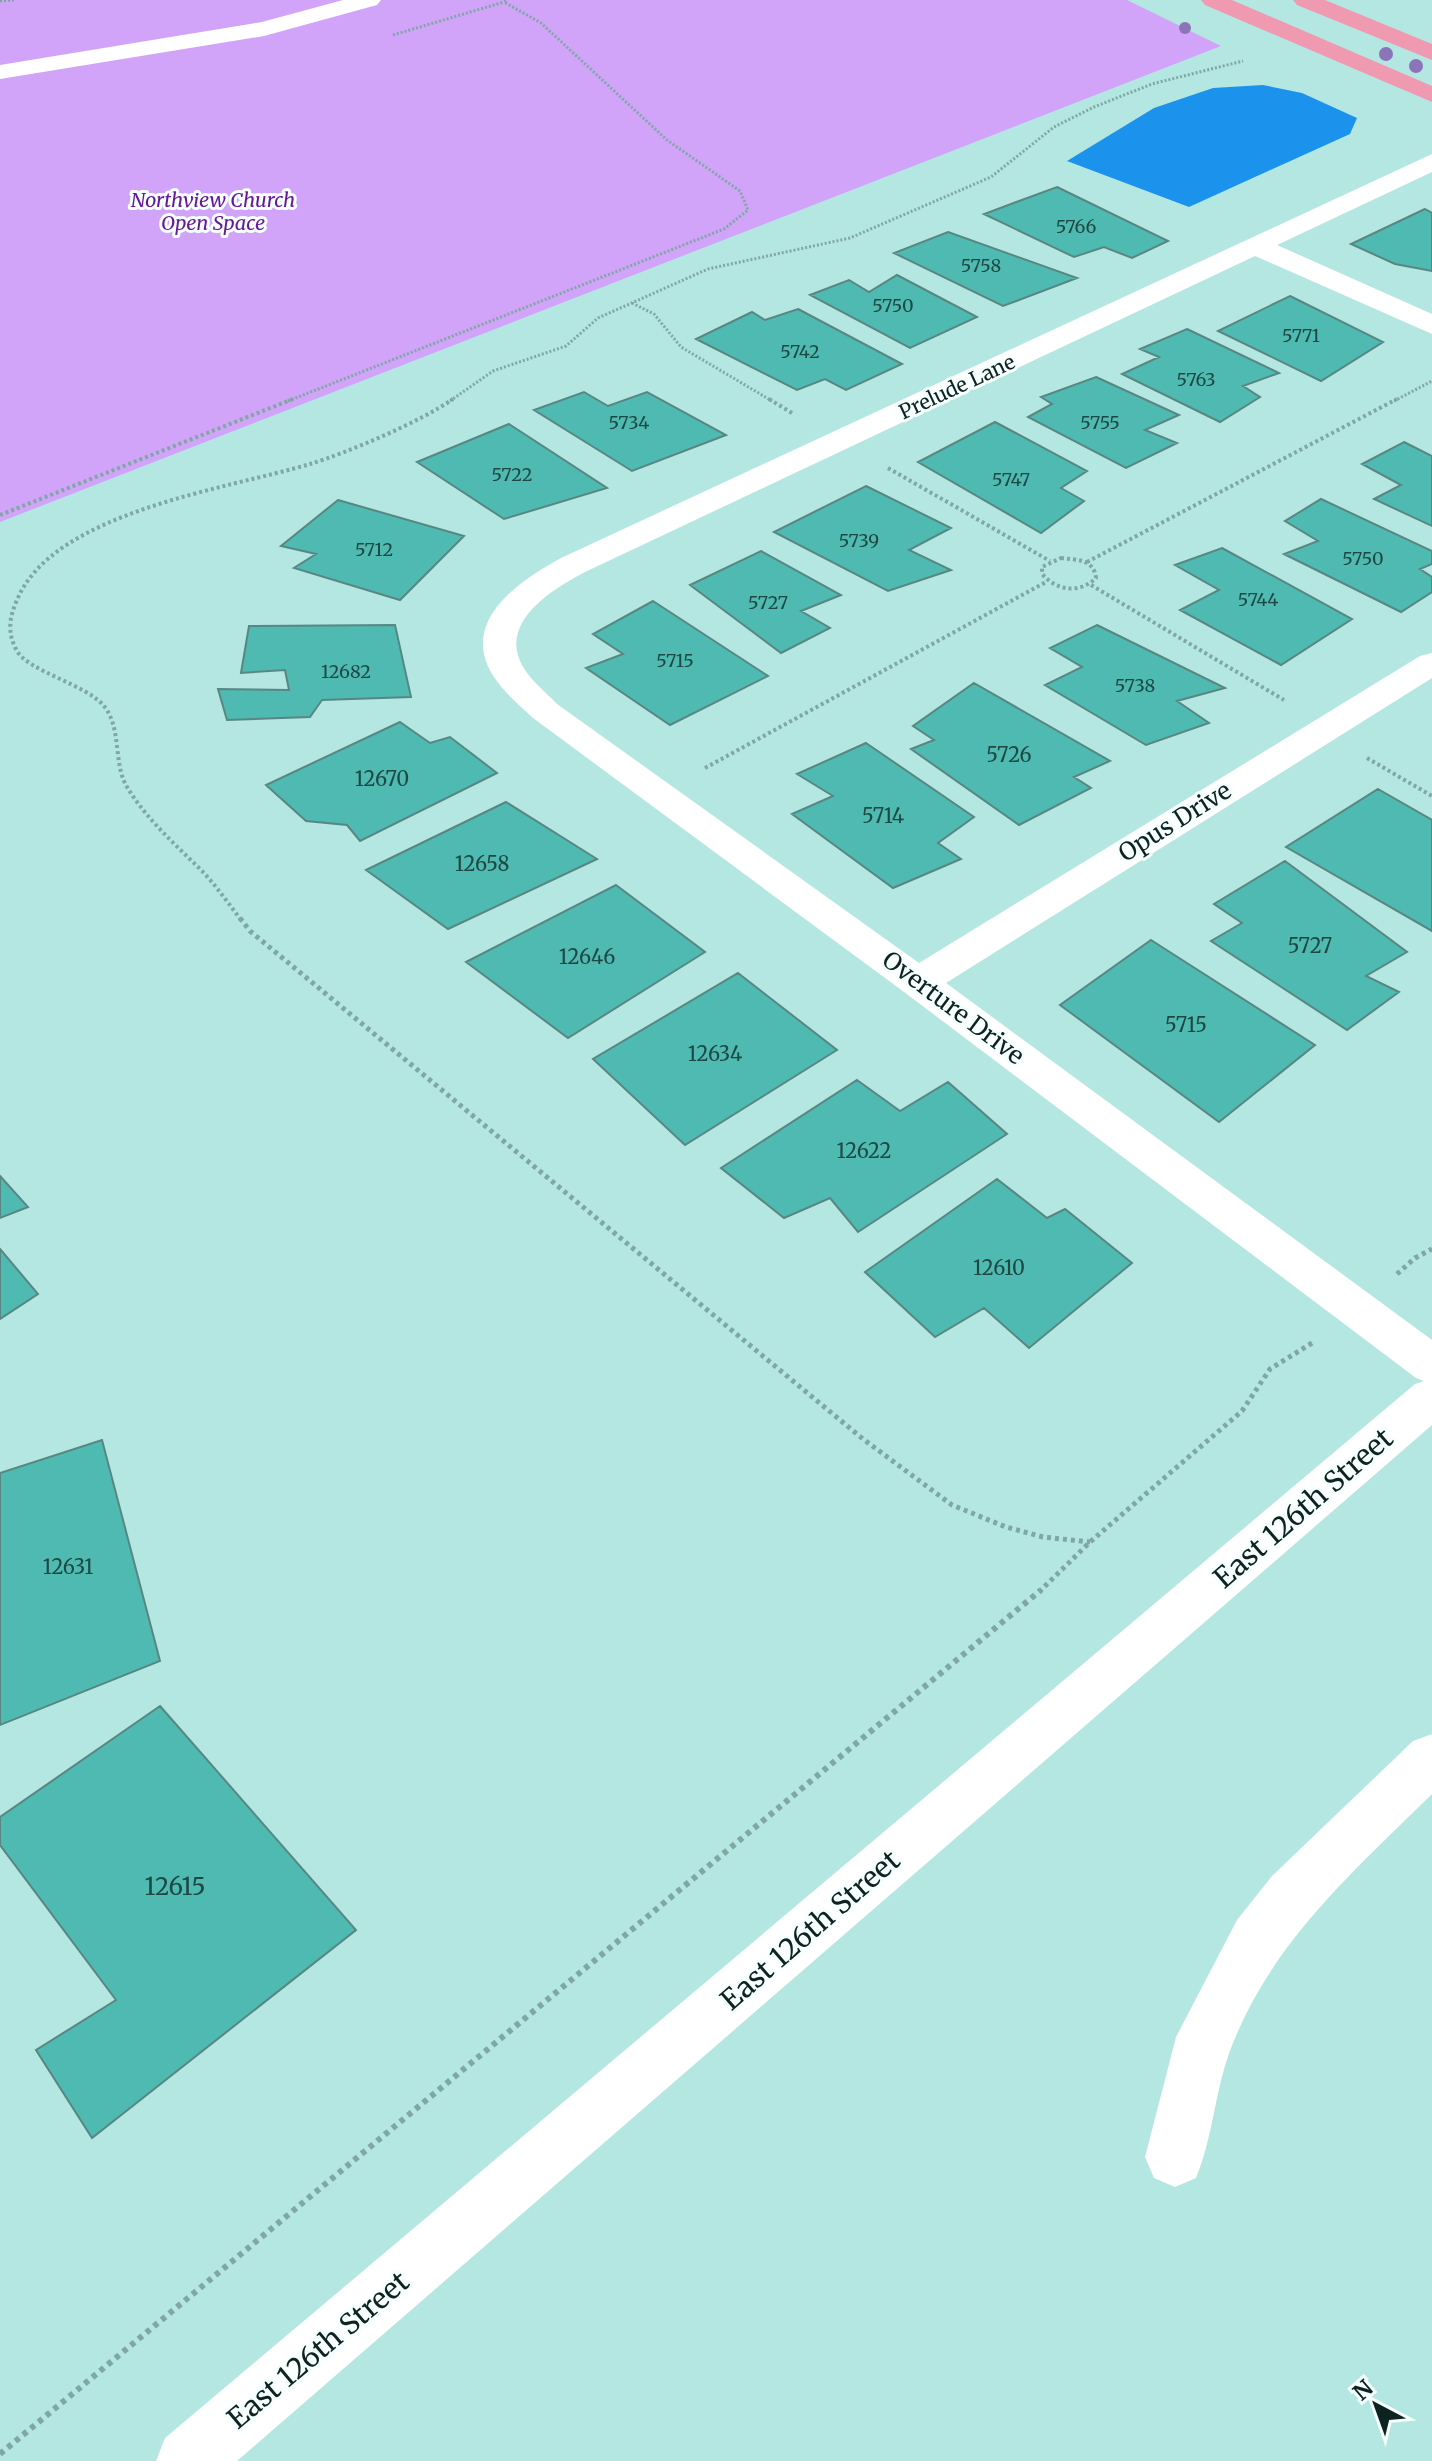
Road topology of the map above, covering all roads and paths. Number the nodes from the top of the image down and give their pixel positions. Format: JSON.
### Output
{"nodes":[{"id":1,"x":15,"y":0,"type":"edge"},
{"id":2,"x":369,"y":0,"type":"edge"},
{"id":3,"x":507,"y":0,"type":"edge"},
{"id":4,"x":1213,"y":0,"type":"edge"},
{"id":5,"x":1305,"y":0,"type":"edge"},
{"id":6,"x":0,"y":1,"type":"edge"},
{"id":7,"x":1432,"y":53,"type":"edge"},
{"id":8,"x":0,"y":72,"type":"edge"},
{"id":9,"x":1432,"y":95,"type":"edge"},
{"id":10,"x":1432,"y":162,"type":"edge"},
{"id":11,"x":1256,"y":246,"type":"junction"},
{"id":12,"x":1432,"y":325,"type":"edge"},
{"id":13,"x":1432,"y":381,"type":"edge"},
{"id":14,"x":0,"y":515,"type":"edge"},
{"id":15,"x":1087,"y":562,"type":"junction"},
{"id":16,"x":1046,"y":582,"type":"junction"},
{"id":17,"x":1091,"y":585,"type":"junction"},
{"id":18,"x":501,"y":634,"type":"joint"},
{"id":19,"x":1432,"y":663,"type":"edge"},
{"id":20,"x":1325,"y":730,"type":"junction"},
{"id":21,"x":659,"y":793,"type":"junction"},
{"id":22,"x":1432,"y":796,"type":"edge"},
{"id":23,"x":918,"y":982,"type":"junction"},
{"id":24,"x":1356,"y":1309,"type":"junction"},
{"id":25,"x":1432,"y":1365,"type":"edge"},
{"id":26,"x":1432,"y":1397,"type":"edge"},
{"id":27,"x":1432,"y":1758,"type":"edge"},
{"id":28,"x":1175,"y":2157,"type":"dead end"},
{"id":29,"x":0,"y":2454,"type":"edge"},
{"id":30,"x":188,"y":2461,"type":"edge"}],
"edges":[{"from":1,"to":6,"type":"path"},
{"from":2,"to":8,"type":"street"},
{"from":3,"to":14,"type":"path"},
{"from":4,"to":9,"type":"main road"},
{"from":5,"to":7,"type":"main road"},
{"from":10,"to":11,"type":"street","name":"Prelude Lane"},
{"from":11,"to":12,"type":"street"},
{"from":11,"to":18,"type":"street","name":"Prelude Lane"},
{"from":13,"to":15,"type":"path"},
{"from":15,"to":16,"type":"path"},
{"from":15,"to":17,"type":"path"},
{"from":16,"to":17,"type":"path"},
{"from":16,"to":21,"type":"path"},
{"from":17,"to":20,"type":"path"},
{"from":18,"to":21,"type":"street","name":"Overture Drive"},
{"from":19,"to":20,"type":"street","name":"Opus Drive"},
{"from":20,"to":22,"type":"path"},
{"from":20,"to":23,"type":"street","name":"Opus Drive"},
{"from":21,"to":23,"type":"street","name":"Overture Drive"},
{"from":23,"to":24,"type":"street","name":"Overture Drive"},
{"from":24,"to":25,"type":"street","name":"Overture Drive"},
{"from":24,"to":29,"type":"path"},
{"from":26,"to":30,"type":"street","name":"East 126th Street"},
{"from":27,"to":28,"type":"street"}]}
